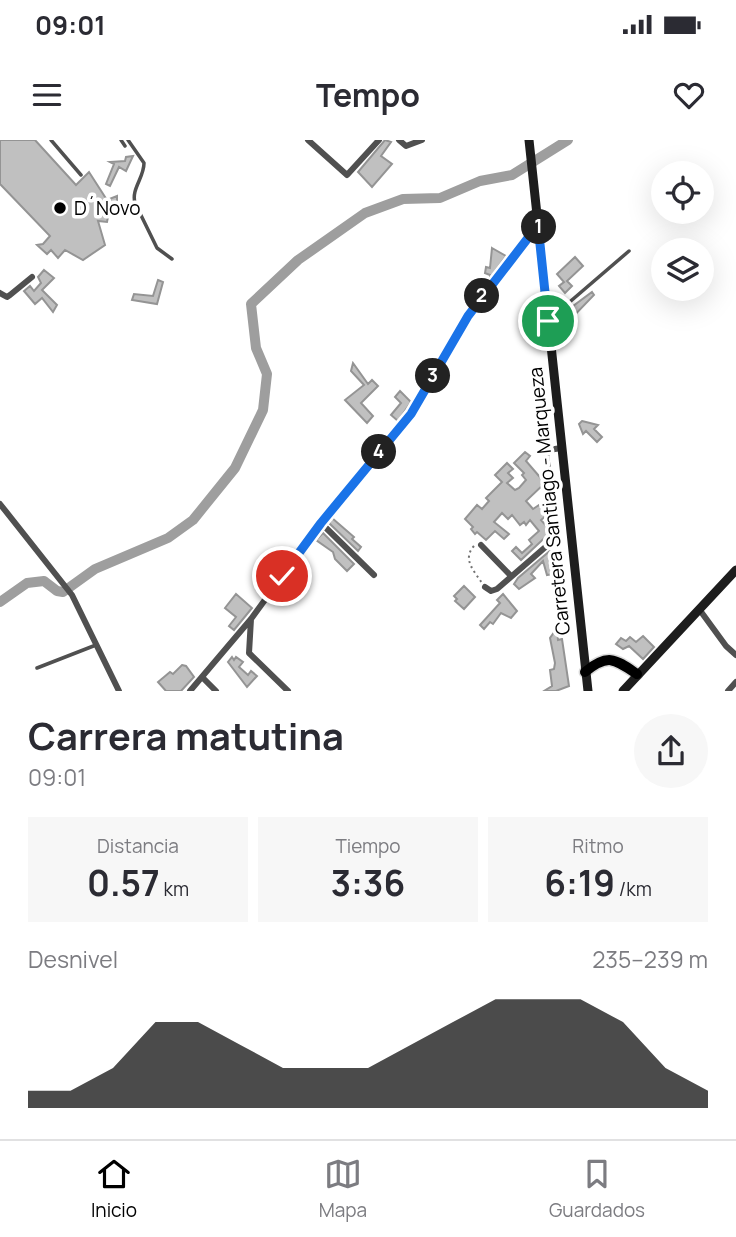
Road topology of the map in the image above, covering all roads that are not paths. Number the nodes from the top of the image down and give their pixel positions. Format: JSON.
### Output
{"nodes":[{"id":1,"x":51,"y":140,"type":"edge"},
{"id":2,"x":121,"y":140,"type":"edge"},
{"id":3,"x":128,"y":140,"type":"edge"},
{"id":4,"x":308,"y":140,"type":"edge"},
{"id":5,"x":379,"y":140,"type":"edge"},
{"id":6,"x":399,"y":140,"type":"edge"},
{"id":7,"x":422,"y":140,"type":"edge"},
{"id":8,"x":529,"y":140,"type":"edge"},
{"id":9,"x":125,"y":146,"type":"dead end"},
{"id":10,"x":81,"y":175,"type":"dead end"},
{"id":11,"x":538,"y":225,"type":"junction"},
{"id":12,"x":629,"y":251,"type":"dead end"},
{"id":13,"x":172,"y":259,"type":"dead end"},
{"id":14,"x":32,"y":277,"type":"dead end"},
{"id":15,"x":0,"y":293,"type":"edge"},
{"id":16,"x":548,"y":321,"type":"junction"},
{"id":17,"x":561,"y":448,"type":"junction"},
{"id":18,"x":0,"y":504,"type":"edge"},
{"id":19,"x":321,"y":523,"type":"junction"},
{"id":20,"x":557,"y":537,"type":"junction"},
{"id":21,"x":481,"y":545,"type":"road end"},
{"id":22,"x":559,"y":562,"type":"dead end"},
{"id":23,"x":736,"y":570,"type":"edge"},
{"id":24,"x":374,"y":575,"type":"dead end"},
{"id":25,"x":512,"y":576,"type":"junction"},
{"id":26,"x":485,"y":586,"type":"road end"},
{"id":27,"x":699,"y":609,"type":"junction"},
{"id":28,"x":251,"y":619,"type":"junction"},
{"id":29,"x":234,"y":640,"type":"junction"},
{"id":30,"x":96,"y":645,"type":"junction"},
{"id":31,"x":249,"y":653,"type":"junction"},
{"id":32,"x":736,"y":655,"type":"edge"},
{"id":33,"x":37,"y":668,"type":"dead end"},
{"id":34,"x":585,"y":672,"type":"junction"},
{"id":35,"x":637,"y":674,"type":"junction"},
{"id":36,"x":203,"y":678,"type":"junction"},
{"id":37,"x":736,"y":681,"type":"edge"},
{"id":38,"x":119,"y":691,"type":"edge"},
{"id":39,"x":190,"y":691,"type":"edge"},
{"id":40,"x":216,"y":691,"type":"edge"},
{"id":41,"x":288,"y":691,"type":"edge"},
{"id":42,"x":587,"y":691,"type":"edge"},
{"id":43,"x":623,"y":691,"type":"edge"},
{"id":44,"x":728,"y":691,"type":"edge"}],
"edges":[{"from":1,"to":10,"type":"lane"},
{"from":2,"to":9,"type":"lane"},
{"from":3,"to":13,"type":"lane"},
{"from":4,"to":5,"type":"street"},
{"from":6,"to":7,"type":"street"},
{"from":8,"to":11,"type":"main road","name":"Carretera Santiago - Marqueza"},
{"from":11,"to":16,"type":"main road","name":"Carretera Santiago - Marqueza"},
{"from":11,"to":19,"type":"street"},
{"from":12,"to":16,"type":"lane"},
{"from":14,"to":15,"type":"street"},
{"from":16,"to":17,"type":"main road","name":"Carretera Santiago - Marqueza"},
{"from":17,"to":20,"type":"street"},
{"from":17,"to":34,"type":"main road","name":"Carretera Santiago - Marqueza"},
{"from":18,"to":30,"type":"street"},
{"from":19,"to":24,"type":"street"},
{"from":19,"to":28,"type":"street"},
{"from":20,"to":22,"type":"lane"},
{"from":20,"to":25,"type":"street"},
{"from":21,"to":25,"type":"street"},
{"from":23,"to":27,"type":"main road"},
{"from":25,"to":26,"type":"street"},
{"from":27,"to":32,"type":"street"},
{"from":27,"to":35,"type":"main road"},
{"from":28,"to":29,"type":"street"},
{"from":28,"to":31,"type":"street"},
{"from":29,"to":31,"type":"street"},
{"from":29,"to":36,"type":"street"},
{"from":30,"to":33,"type":"lane"},
{"from":30,"to":38,"type":"street"},
{"from":31,"to":41,"type":"street"},
{"from":34,"to":35,"type":"main road"},
{"from":34,"to":42,"type":"main road","name":"Carretera Santiago - Marqueza"},
{"from":35,"to":43,"type":"main road"},
{"from":36,"to":39,"type":"street"},
{"from":36,"to":40,"type":"street"},
{"from":37,"to":44,"type":"street"}]}
